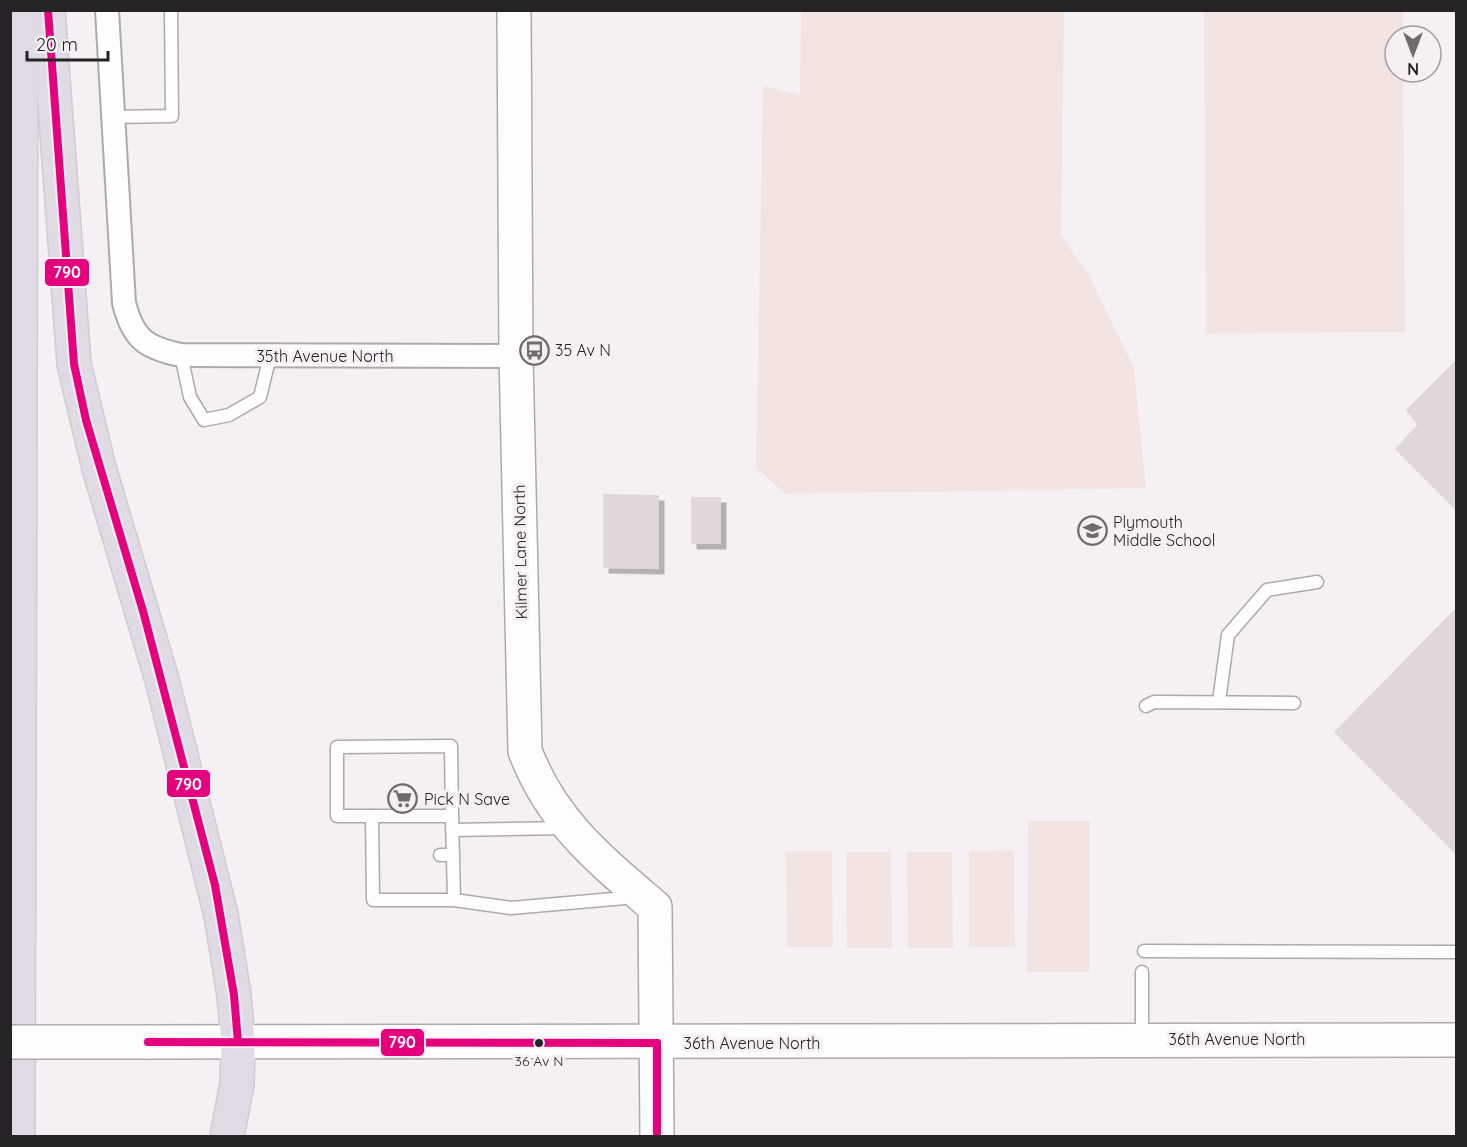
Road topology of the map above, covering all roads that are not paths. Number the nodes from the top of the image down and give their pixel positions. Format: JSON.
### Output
{"nodes":[{"id":1,"x":21,"y":10,"type":"edge"},
{"id":2,"x":48,"y":10,"type":"edge"},
{"id":3,"x":107,"y":10,"type":"edge"},
{"id":4,"x":171,"y":10,"type":"edge"},
{"id":5,"x":514,"y":10,"type":"edge"},
{"id":6,"x":111,"y":117,"type":"junction"},
{"id":7,"x":181,"y":355,"type":"junction"},
{"id":8,"x":270,"y":356,"type":"junction"},
{"id":9,"x":516,"y":356,"type":"junction"},
{"id":10,"x":1317,"y":582,"type":"dead end"},
{"id":11,"x":1219,"y":701,"type":"junction"},
{"id":12,"x":1294,"y":703,"type":"dead end"},
{"id":13,"x":1146,"y":706,"type":"dead end"},
{"id":14,"x":372,"y":816,"type":"junction"},
{"id":15,"x":452,"y":816,"type":"junction"},
{"id":16,"x":567,"y":828,"type":"junction"},
{"id":17,"x":452,"y":830,"type":"junction"},
{"id":18,"x":643,"y":896,"type":"junction"},
{"id":19,"x":454,"y":900,"type":"junction"},
{"id":20,"x":1144,"y":951,"type":"dead end"},
{"id":21,"x":1456,"y":952,"type":"edge"},
{"id":22,"x":1142,"y":972,"type":"dead end"},
{"id":23,"x":1142,"y":1040,"type":"junction"},
{"id":24,"x":1456,"y":1040,"type":"edge"},
{"id":25,"x":10,"y":1042,"type":"edge"},
{"id":26,"x":238,"y":1042,"type":"junction"},
{"id":27,"x":657,"y":1043,"type":"junction"},
{"id":28,"x":18,"y":1137,"type":"edge"},
{"id":29,"x":227,"y":1137,"type":"edge"},
{"id":30,"x":657,"y":1137,"type":"edge"}],
"edges":[{"from":1,"to":28,"type":"highway"},
{"from":2,"to":26,"type":"highway"},
{"from":3,"to":6,"type":"street"},
{"from":4,"to":6,"type":"lane"},
{"from":5,"to":9,"type":"street","name":"Kilmer Lane North"},
{"from":6,"to":7,"type":"street","name":"35th Avenue North"},
{"from":7,"to":8,"type":"street","name":"35th Avenue North"},
{"from":7,"to":8,"type":"lane"},
{"from":8,"to":9,"type":"street","name":"35th Avenue North"},
{"from":9,"to":16,"type":"street","name":"Kilmer Lane North"},
{"from":10,"to":11,"type":"lane"},
{"from":11,"to":12,"type":"lane"},
{"from":11,"to":13,"type":"lane"},
{"from":14,"to":15,"type":"lane"},
{"from":14,"to":15,"type":"lane"},
{"from":14,"to":19,"type":"lane"},
{"from":15,"to":17,"type":"lane"},
{"from":16,"to":17,"type":"lane"},
{"from":16,"to":18,"type":"street","name":"Kilmer Lane North"},
{"from":17,"to":19,"type":"lane"},
{"from":18,"to":19,"type":"lane"},
{"from":18,"to":27,"type":"street","name":"Kilmer Lane North"},
{"from":20,"to":21,"type":"lane"},
{"from":22,"to":23,"type":"lane"},
{"from":23,"to":24,"type":"street","name":"36th Avenue North"},
{"from":23,"to":27,"type":"street","name":"36th Avenue North"},
{"from":25,"to":26,"type":"street","name":"36th Avenue North","bridge":true},
{"from":26,"to":27,"type":"street","name":"36th Avenue North"},
{"from":26,"to":29,"type":"highway"},
{"from":27,"to":30,"type":"street","name":"Kilmer Lane North"}]}
